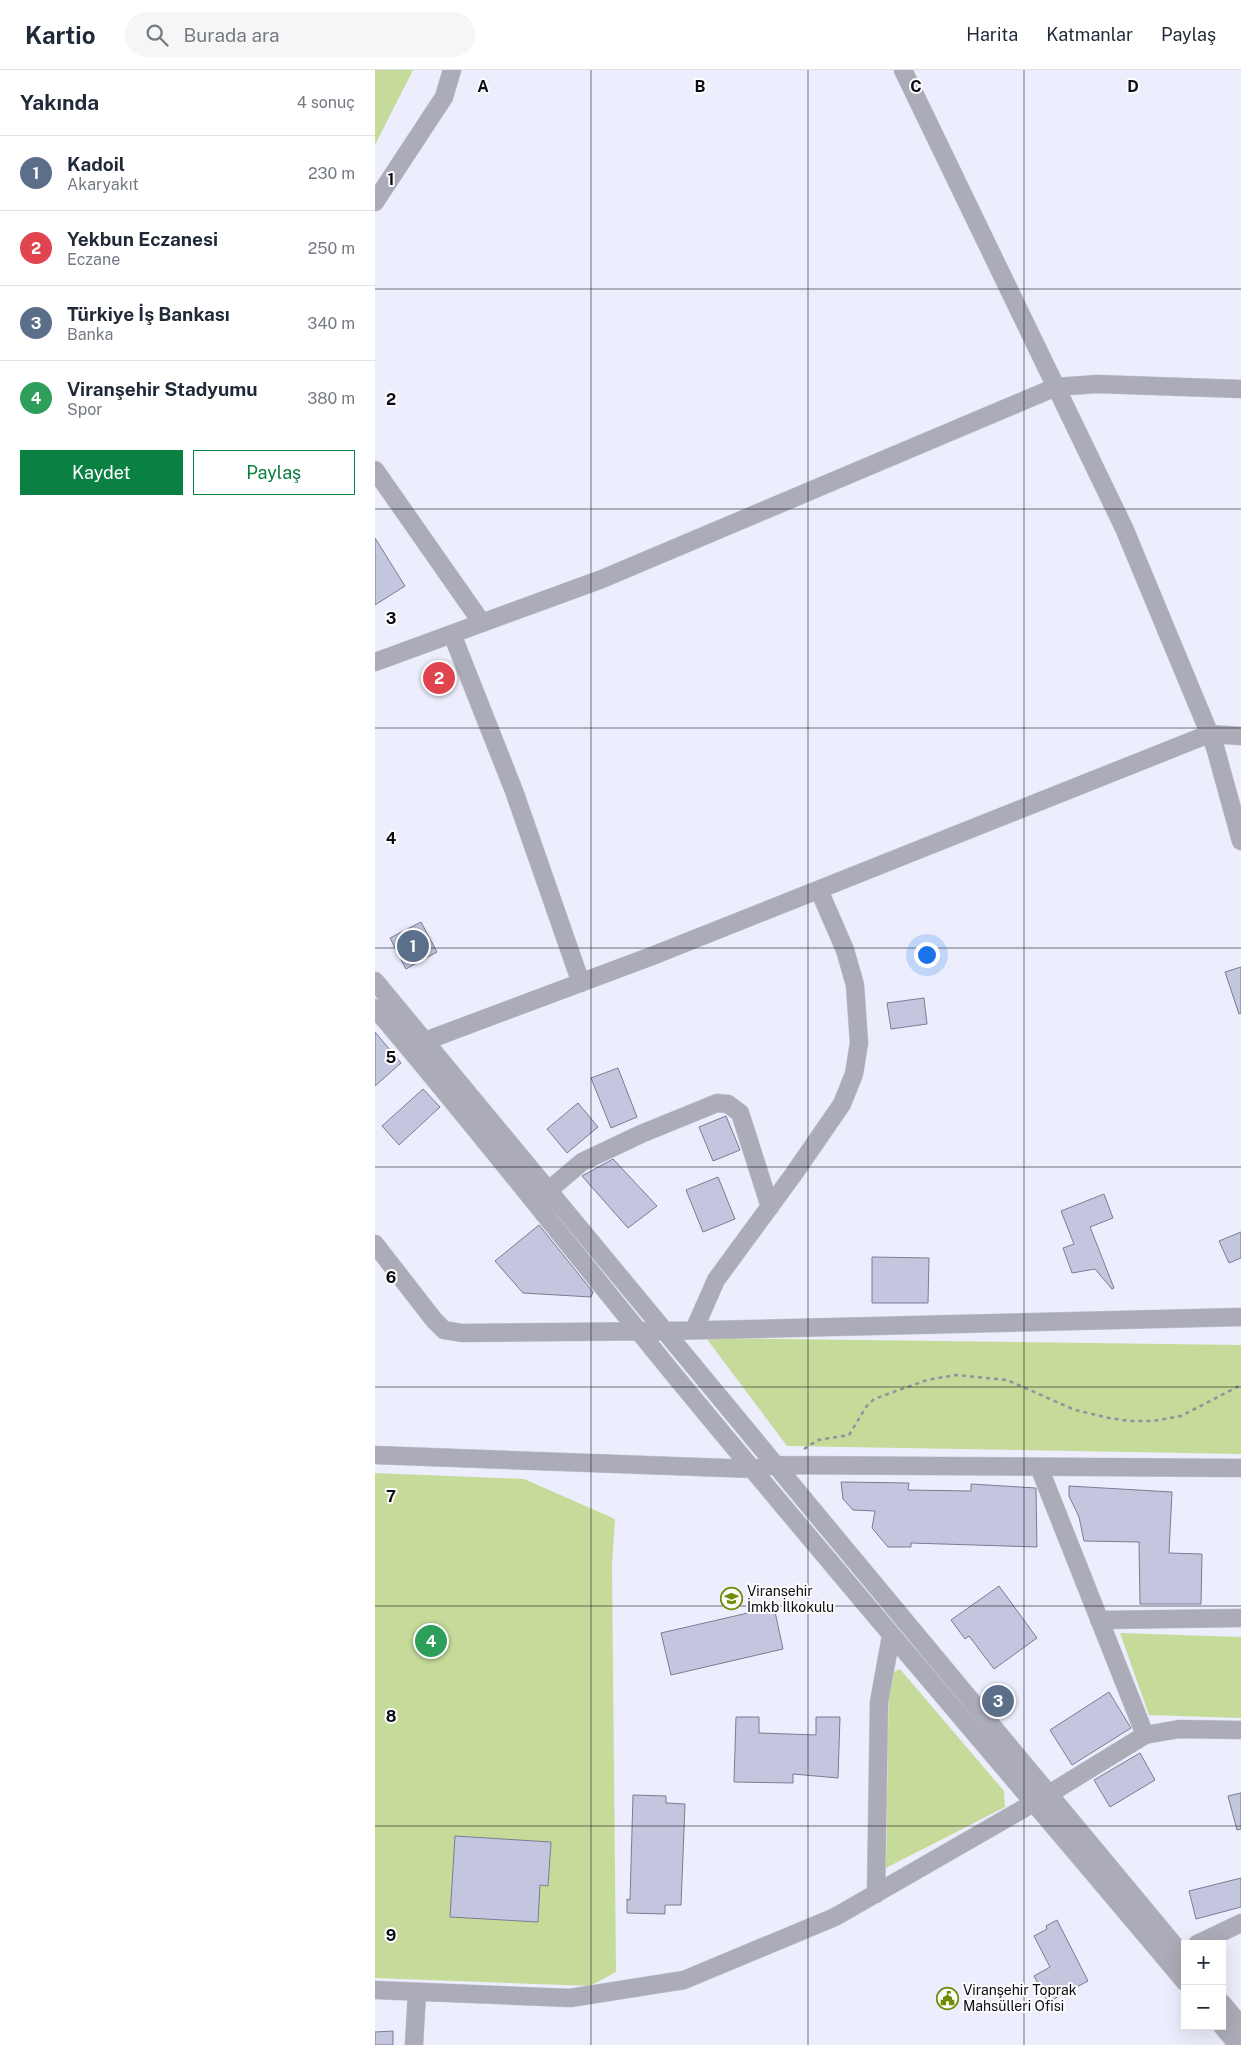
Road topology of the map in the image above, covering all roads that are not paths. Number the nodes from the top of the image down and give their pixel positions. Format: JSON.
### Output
{"nodes":[{"id":1,"x":452,"y":70,"type":"edge"},
{"id":2,"x":903,"y":70,"type":"edge"},
{"id":3,"x":375,"y":202,"type":"edge"},
{"id":4,"x":1056,"y":387,"type":"junction"},
{"id":5,"x":1241,"y":389,"type":"edge"},
{"id":6,"x":375,"y":470,"type":"edge"},
{"id":7,"x":482,"y":623,"type":"junction"},
{"id":8,"x":452,"y":634,"type":"junction"},
{"id":9,"x":375,"y":662,"type":"edge"},
{"id":10,"x":1209,"y":734,"type":"junction"},
{"id":11,"x":1241,"y":736,"type":"edge"},
{"id":12,"x":1241,"y":841,"type":"edge"},
{"id":13,"x":819,"y":890,"type":"junction"},
{"id":14,"x":375,"y":981,"type":"edge"},
{"id":15,"x":581,"y":983,"type":"junction"},
{"id":16,"x":377,"y":1014,"type":"edge"},
{"id":17,"x":425,"y":1042,"type":"junction"},
{"id":18,"x":549,"y":1190,"type":"junction"},
{"id":19,"x":770,"y":1207,"type":"junction"},
{"id":20,"x":375,"y":1244,"type":"edge"},
{"id":21,"x":1241,"y":1318,"type":"edge"},
{"id":22,"x":694,"y":1330,"type":"junction"},
{"id":23,"x":639,"y":1331,"type":"junction"},
{"id":24,"x":667,"y":1331,"type":"junction"},
{"id":25,"x":375,"y":1455,"type":"edge"},
{"id":26,"x":774,"y":1466,"type":"junction"},
{"id":27,"x":1039,"y":1467,"type":"junction"},
{"id":28,"x":1241,"y":1468,"type":"edge"},
{"id":29,"x":754,"y":1469,"type":"junction"},
{"id":30,"x":1241,"y":1618,"type":"edge"},
{"id":31,"x":1099,"y":1620,"type":"junction"},
{"id":32,"x":891,"y":1636,"type":"junction"},
{"id":33,"x":1241,"y":1730,"type":"edge"},
{"id":34,"x":1145,"y":1735,"type":"junction"},
{"id":35,"x":1042,"y":1798,"type":"junction"},
{"id":36,"x":876,"y":1894,"type":"junction"},
{"id":37,"x":1241,"y":1923,"type":"edge"},
{"id":38,"x":1205,"y":1940,"type":"edge"},
{"id":39,"x":1181,"y":1951,"type":"edge"},
{"id":40,"x":1181,"y":1977,"type":"edge"},
{"id":41,"x":375,"y":1990,"type":"edge"},
{"id":42,"x":417,"y":1992,"type":"junction"},
{"id":43,"x":1232,"y":2018,"type":"edge"},
{"id":44,"x":414,"y":2045,"type":"edge"},
{"id":45,"x":1238,"y":2045,"type":"edge"}],
"edges":[{"from":1,"to":3,"type":"street"},
{"from":2,"to":4,"type":"street"},
{"from":4,"to":5,"type":"street"},
{"from":4,"to":7,"type":"street"},
{"from":4,"to":10,"type":"street"},
{"from":6,"to":7,"type":"street"},
{"from":7,"to":8,"type":"street"},
{"from":8,"to":9,"type":"street"},
{"from":8,"to":15,"type":"street"},
{"from":10,"to":11,"type":"street"},
{"from":10,"to":12,"type":"street"},
{"from":10,"to":13,"type":"street"},
{"from":13,"to":15,"type":"street"},
{"from":13,"to":19,"type":"street"},
{"from":14,"to":17,"type":"street"},
{"from":15,"to":17,"type":"street"},
{"from":16,"to":23,"type":"street"},
{"from":17,"to":18,"type":"street"},
{"from":18,"to":19,"type":"street"},
{"from":18,"to":24,"type":"street"},
{"from":19,"to":22,"type":"street"},
{"from":20,"to":23,"type":"street"},
{"from":21,"to":22,"type":"street"},
{"from":22,"to":24,"type":"street"},
{"from":23,"to":24,"type":"street"},
{"from":23,"to":29,"type":"street"},
{"from":24,"to":26,"type":"street"},
{"from":25,"to":29,"type":"street"},
{"from":26,"to":27,"type":"street"},
{"from":26,"to":29,"type":"street"},
{"from":26,"to":35,"type":"street"},
{"from":27,"to":28,"type":"street"},
{"from":27,"to":31,"type":"street"},
{"from":29,"to":32,"type":"street"},
{"from":30,"to":31,"type":"street"},
{"from":31,"to":34,"type":"street"},
{"from":32,"to":35,"type":"street"},
{"from":32,"to":36,"type":"street"},
{"from":33,"to":34,"type":"street"},
{"from":34,"to":35,"type":"street"},
{"from":35,"to":36,"type":"street"},
{"from":35,"to":39,"type":"street"},
{"from":35,"to":40,"type":"street"},
{"from":36,"to":42,"type":"street"},
{"from":37,"to":38,"type":"street"},
{"from":41,"to":42,"type":"street"},
{"from":42,"to":44,"type":"street"},
{"from":43,"to":45,"type":"street"}]}
